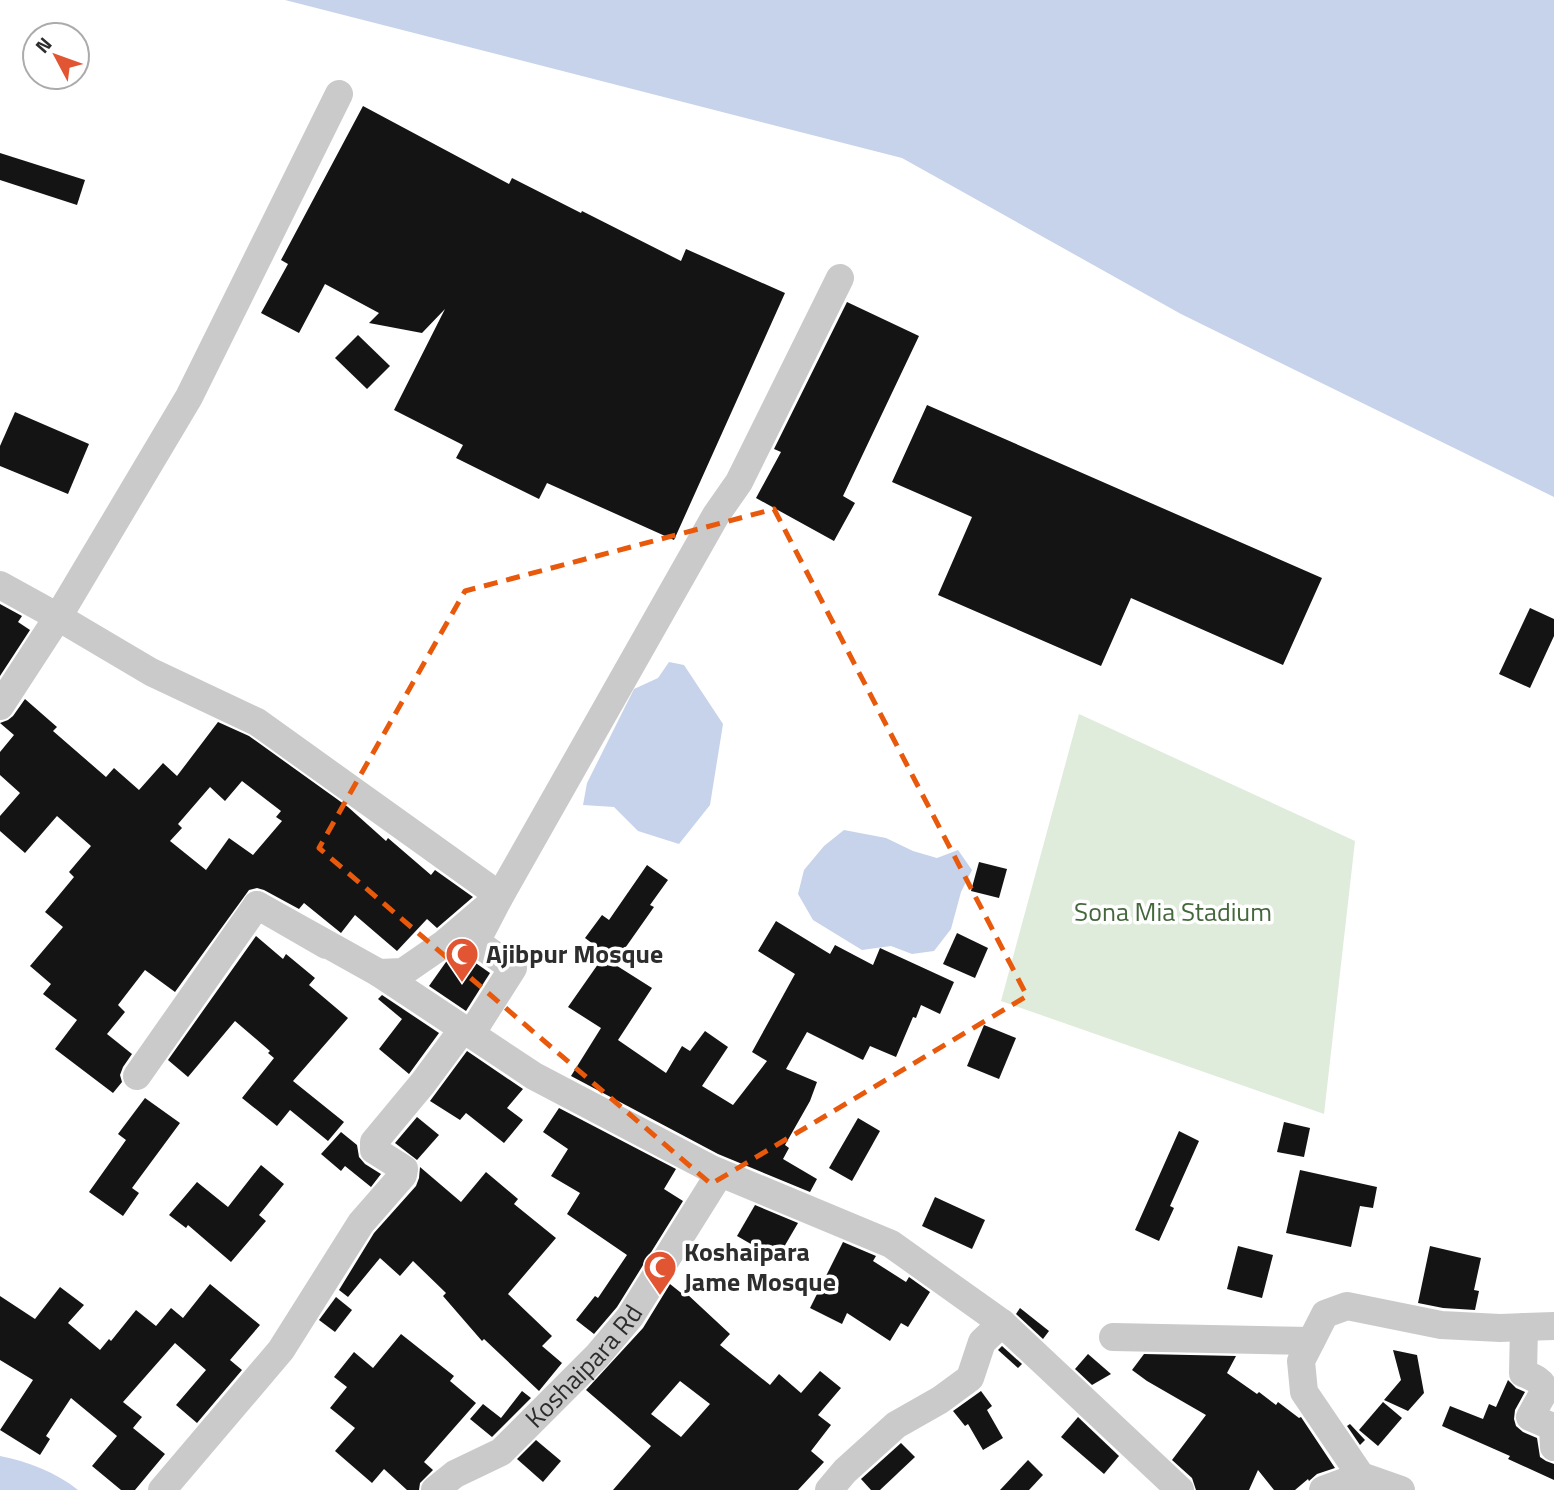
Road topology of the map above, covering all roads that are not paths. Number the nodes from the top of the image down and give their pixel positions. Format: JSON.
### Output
{"nodes":[{"id":1,"x":339,"y":94,"type":"dead end"},
{"id":2,"x":841,"y":278,"type":"dead end"},
{"id":3,"x":0,"y":585,"type":"edge"},
{"id":4,"x":58,"y":617,"type":"junction"},
{"id":5,"x":0,"y":706,"type":"edge"},
{"id":6,"x":500,"y":896,"type":"junction"},
{"id":7,"x":379,"y":973,"type":"junction"},
{"id":8,"x":467,"y":1031,"type":"junction"},
{"id":9,"x":136,"y":1076,"type":"dead end"},
{"id":10,"x":720,"y":1173,"type":"junction"},
{"id":11,"x":1002,"y":1323,"type":"junction"},
{"id":12,"x":1554,"y":1326,"type":"edge"},
{"id":13,"x":1524,"y":1327,"type":"junction"},
{"id":14,"x":1113,"y":1337,"type":"dead end"},
{"id":15,"x":1311,"y":1341,"type":"junction"},
{"id":16,"x":1554,"y":1447,"type":"edge"},
{"id":17,"x":1360,"y":1476,"type":"junction"},
{"id":18,"x":162,"y":1490,"type":"edge"},
{"id":19,"x":435,"y":1490,"type":"edge"},
{"id":20,"x":829,"y":1490,"type":"edge"},
{"id":21,"x":1180,"y":1490,"type":"edge"},
{"id":22,"x":1323,"y":1490,"type":"edge"},
{"id":23,"x":1401,"y":1490,"type":"edge"}],
"edges":[{"from":1,"to":4,"type":"street"},
{"from":2,"to":6,"type":"street"},
{"from":3,"to":4,"type":"street"},
{"from":4,"to":5,"type":"street"},
{"from":4,"to":6,"type":"street"},
{"from":6,"to":7,"type":"street"},
{"from":6,"to":8,"type":"street"},
{"from":7,"to":8,"type":"street"},
{"from":7,"to":9,"type":"street"},
{"from":8,"to":10,"type":"street"},
{"from":8,"to":18,"type":"street"},
{"from":10,"to":11,"type":"street"},
{"from":10,"to":19,"type":"street","name":"Koshaipara Rd"},
{"from":11,"to":20,"type":"street"},
{"from":11,"to":21,"type":"street"},
{"from":12,"to":13,"type":"street"},
{"from":13,"to":15,"type":"street"},
{"from":13,"to":16,"type":"street"},
{"from":14,"to":15,"type":"street"},
{"from":15,"to":17,"type":"street"},
{"from":17,"to":22,"type":"street"},
{"from":17,"to":23,"type":"street"}]}
